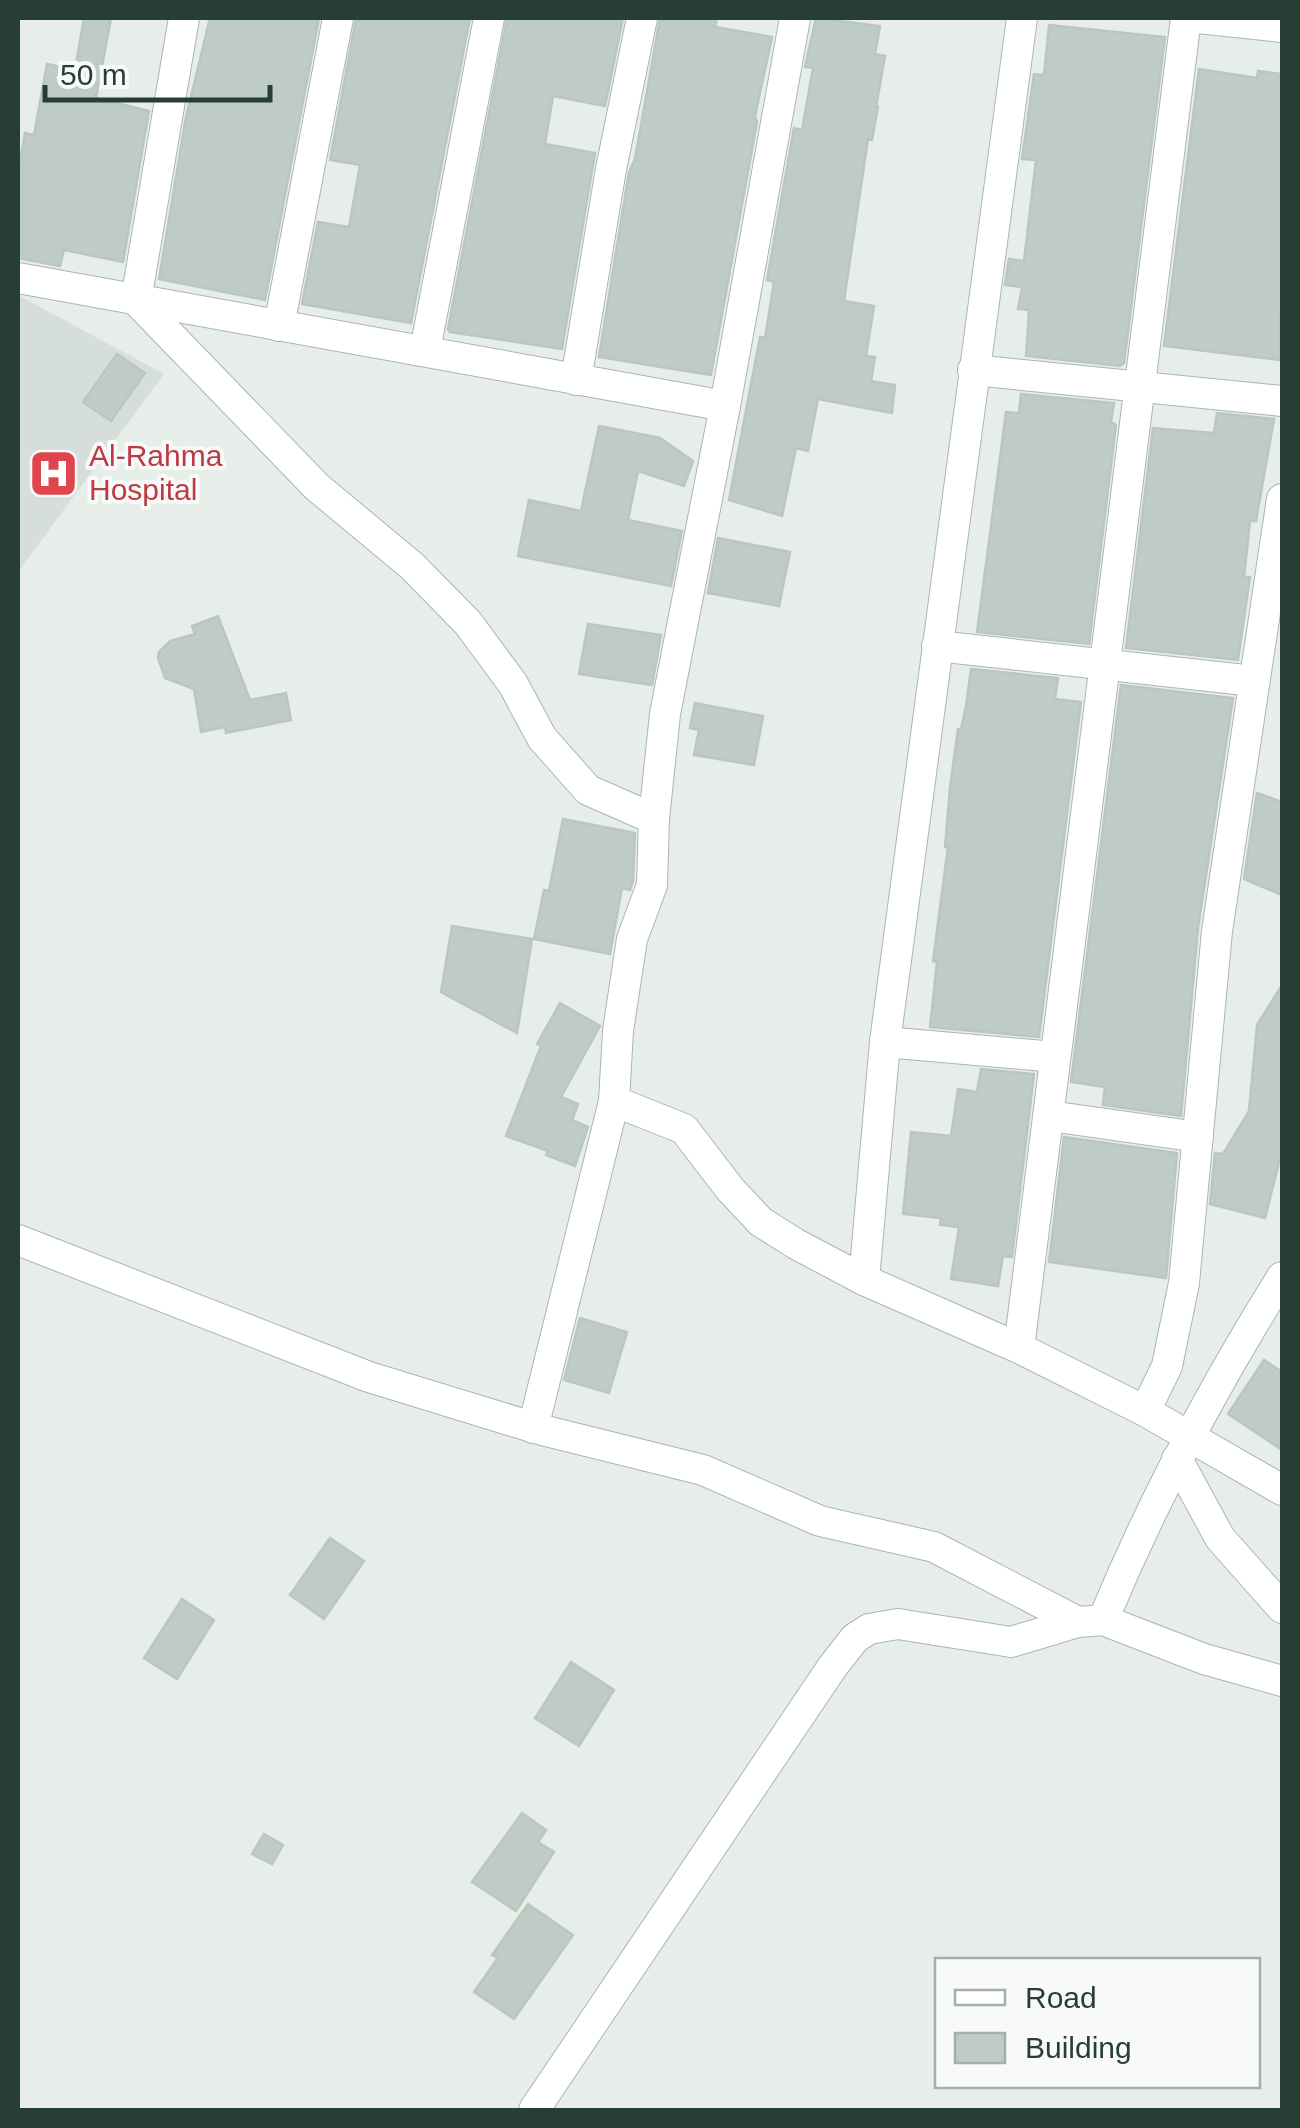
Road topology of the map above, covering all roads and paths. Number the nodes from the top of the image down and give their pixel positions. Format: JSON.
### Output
{"nodes":[{"id":1,"x":184,"y":18,"type":"edge"},
{"id":2,"x":338,"y":18,"type":"edge"},
{"id":3,"x":488,"y":18,"type":"edge"},
{"id":4,"x":642,"y":18,"type":"edge"},
{"id":5,"x":795,"y":18,"type":"edge"},
{"id":6,"x":1022,"y":18,"type":"edge"},
{"id":7,"x":1186,"y":18,"type":"edge"},
{"id":8,"x":1198,"y":18,"type":"edge"},
{"id":9,"x":1282,"y":27,"type":"edge"},
{"id":10,"x":18,"y":278,"type":"edge"},
{"id":11,"x":136,"y":300,"type":"junction"},
{"id":12,"x":279,"y":326,"type":"junction"},
{"id":13,"x":425,"y":350,"type":"junction"},
{"id":14,"x":972,"y":370,"type":"junction"},
{"id":15,"x":576,"y":380,"type":"junction"},
{"id":16,"x":1142,"y":388,"type":"junction"},
{"id":17,"x":1282,"y":401,"type":"edge"},
{"id":18,"x":725,"y":406,"type":"junction"},
{"id":19,"x":1282,"y":498,"type":"edge"},
{"id":20,"x":1273,"y":620,"type":"edge"},
{"id":21,"x":936,"y":646,"type":"junction"},
{"id":22,"x":1107,"y":666,"type":"junction"},
{"id":23,"x":1254,"y":681,"type":"junction"},
{"id":24,"x":654,"y":819,"type":"junction"},
{"id":25,"x":885,"y":1042,"type":"junction"},
{"id":26,"x":1055,"y":1057,"type":"junction"},
{"id":27,"x":614,"y":1101,"type":"junction"},
{"id":28,"x":1050,"y":1116,"type":"junction"},
{"id":29,"x":1198,"y":1137,"type":"junction"},
{"id":30,"x":18,"y":1240,"type":"edge"},
{"id":31,"x":1282,"y":1276,"type":"edge"},
{"id":32,"x":864,"y":1280,"type":"junction"},
{"id":33,"x":1019,"y":1348,"type":"junction"},
{"id":34,"x":1145,"y":1411,"type":"junction"},
{"id":35,"x":532,"y":1428,"type":"junction"},
{"id":36,"x":1183,"y":1447,"type":"junction"},
{"id":37,"x":1282,"y":1490,"type":"edge"},
{"id":38,"x":1282,"y":1608,"type":"edge"},
{"id":39,"x":1090,"y":1621,"type":"junction"},
{"id":40,"x":1282,"y":1681,"type":"edge"},
{"id":41,"x":534,"y":2110,"type":"edge"}],
"edges":[{"from":1,"to":11,"type":"street"},
{"from":2,"to":12,"type":"street"},
{"from":3,"to":13,"type":"street"},
{"from":4,"to":15,"type":"street"},
{"from":5,"to":18,"type":"street"},
{"from":6,"to":14,"type":"street"},
{"from":7,"to":16,"type":"street"},
{"from":8,"to":9,"type":"street"},
{"from":10,"to":11,"type":"street"},
{"from":11,"to":12,"type":"street"},
{"from":11,"to":24,"type":"street"},
{"from":12,"to":13,"type":"street"},
{"from":13,"to":15,"type":"street"},
{"from":14,"to":16,"type":"street"},
{"from":14,"to":21,"type":"street"},
{"from":15,"to":18,"type":"street"},
{"from":16,"to":17,"type":"street"},
{"from":16,"to":22,"type":"street"},
{"from":18,"to":24,"type":"street"},
{"from":19,"to":20,"type":"street"},
{"from":20,"to":23,"type":"street"},
{"from":21,"to":22,"type":"street"},
{"from":21,"to":25,"type":"street"},
{"from":22,"to":23,"type":"street"},
{"from":22,"to":26,"type":"street"},
{"from":23,"to":29,"type":"street"},
{"from":24,"to":27,"type":"street"},
{"from":25,"to":26,"type":"street"},
{"from":25,"to":32,"type":"street"},
{"from":26,"to":28,"type":"street"},
{"from":27,"to":32,"type":"street"},
{"from":27,"to":35,"type":"street"},
{"from":28,"to":29,"type":"street"},
{"from":28,"to":33,"type":"street"},
{"from":29,"to":34,"type":"street"},
{"from":30,"to":35,"type":"street"},
{"from":31,"to":36,"type":"street"},
{"from":32,"to":33,"type":"street"},
{"from":33,"to":34,"type":"street"},
{"from":34,"to":36,"type":"street"},
{"from":35,"to":39,"type":"street"},
{"from":36,"to":37,"type":"street"},
{"from":36,"to":38,"type":"street"},
{"from":36,"to":39,"type":"street"},
{"from":39,"to":40,"type":"street"},
{"from":39,"to":41,"type":"street"}]}
